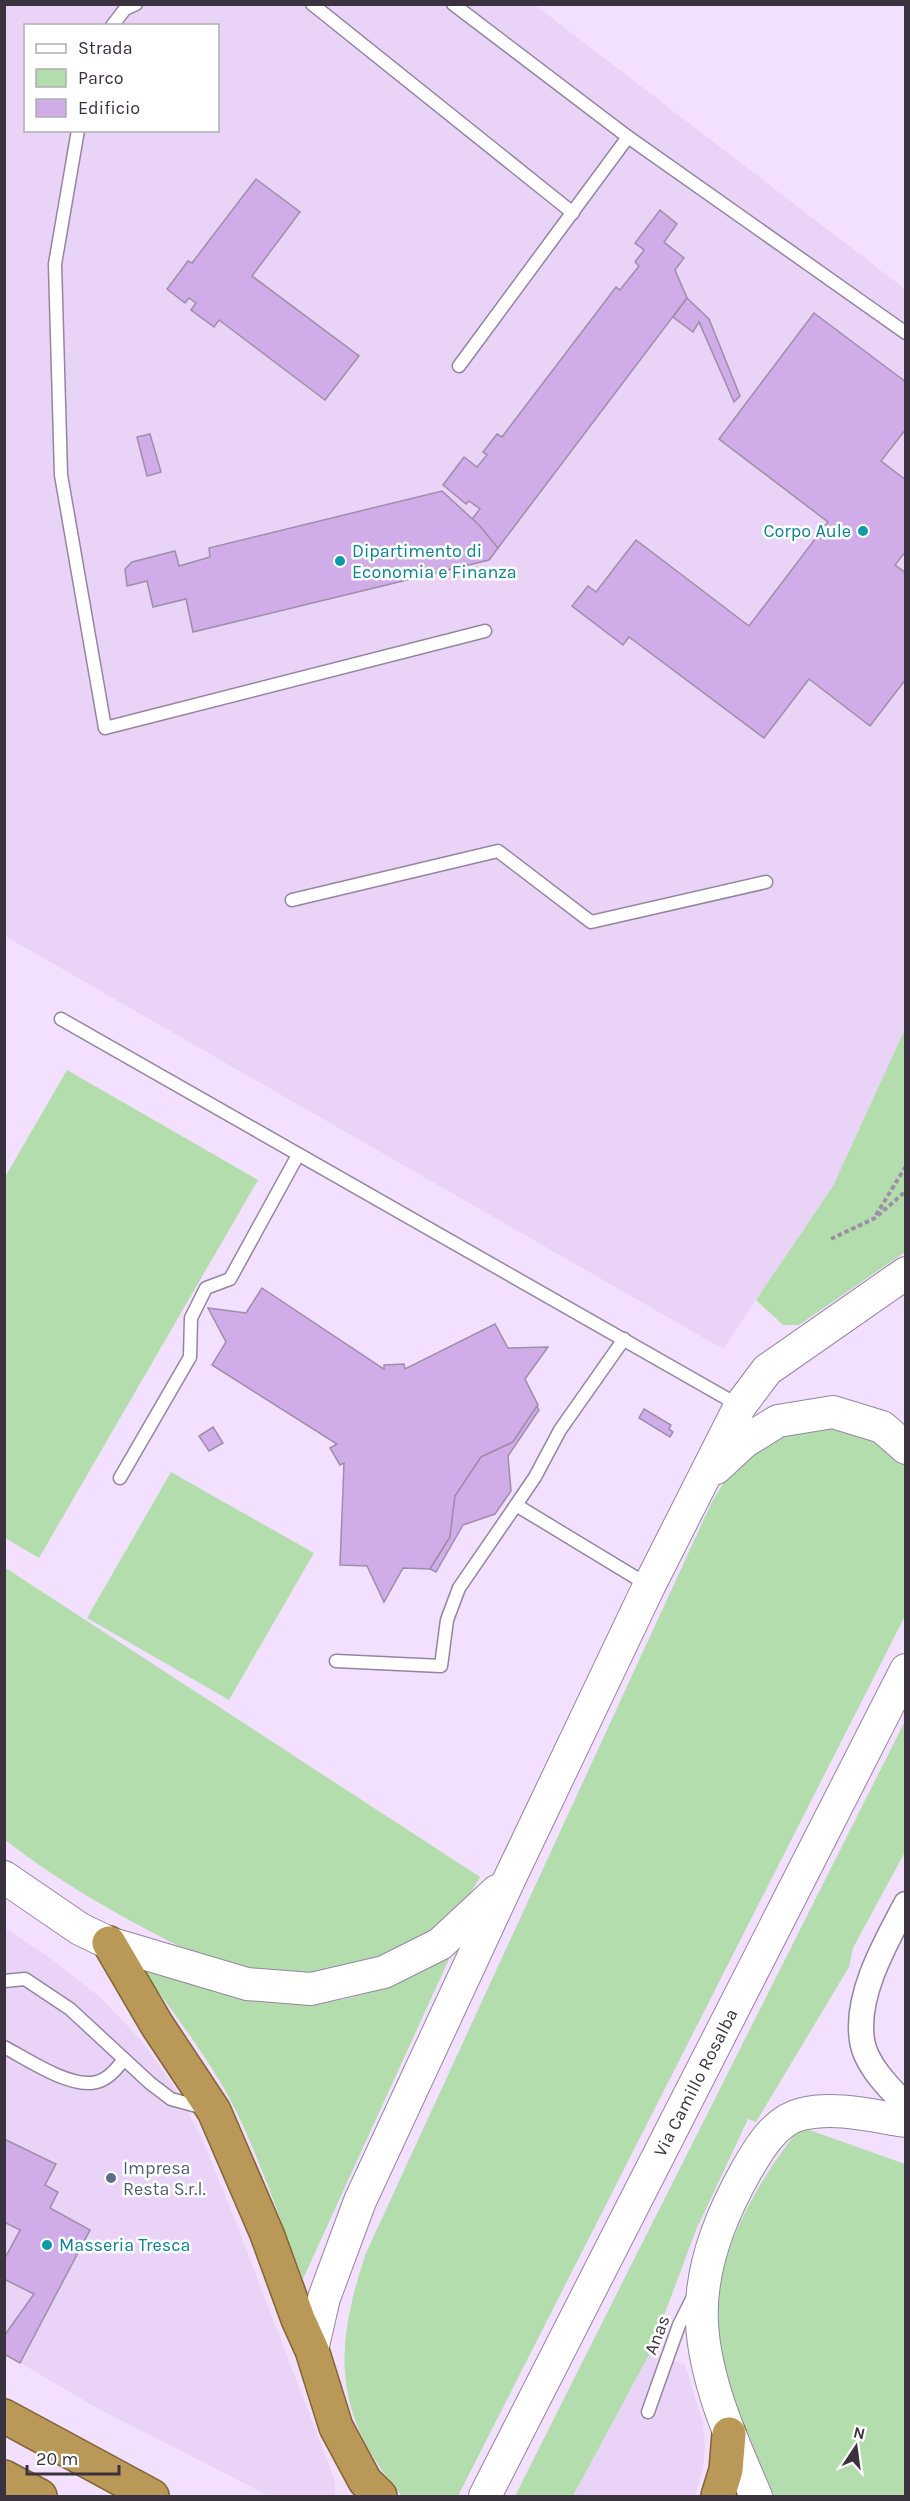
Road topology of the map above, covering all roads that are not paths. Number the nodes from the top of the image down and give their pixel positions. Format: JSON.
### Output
{"nodes":[{"id":1,"x":136,"y":4,"type":"edge"},
{"id":2,"x":312,"y":4,"type":"edge"},
{"id":3,"x":453,"y":4,"type":"edge"},
{"id":4,"x":114,"y":24,"type":"edge"},
{"id":5,"x":78,"y":132,"type":"edge"},
{"id":6,"x":628,"y":137,"type":"junction"},
{"id":7,"x":573,"y":213,"type":"junction"},
{"id":8,"x":906,"y":333,"type":"edge"},
{"id":9,"x":459,"y":366,"type":"dead end"},
{"id":10,"x":484,"y":631,"type":"dead end"},
{"id":11,"x":766,"y":882,"type":"dead end"},
{"id":12,"x":292,"y":900,"type":"dead end"},
{"id":13,"x":61,"y":1019,"type":"dead end"},
{"id":14,"x":298,"y":1155,"type":"junction"},
{"id":15,"x":900,"y":1281,"type":"edge"},
{"id":16,"x":624,"y":1339,"type":"junction"},
{"id":17,"x":740,"y":1406,"type":"junction"},
{"id":18,"x":906,"y":1448,"type":"edge"},
{"id":19,"x":120,"y":1478,"type":"dead end"},
{"id":20,"x":700,"y":1483,"type":"junction"},
{"id":21,"x":516,"y":1505,"type":"junction"},
{"id":22,"x":649,"y":1586,"type":"junction"},
{"id":23,"x":336,"y":1661,"type":"dead end"},
{"id":24,"x":906,"y":1670,"type":"edge"},
{"id":25,"x":4,"y":1877,"type":"edge"},
{"id":26,"x":509,"y":1880,"type":"junction"},
{"id":27,"x":906,"y":1904,"type":"edge"},
{"id":28,"x":109,"y":1943,"type":"junction"},
{"id":29,"x":4,"y":1981,"type":"edge"},
{"id":30,"x":4,"y":2047,"type":"edge"},
{"id":31,"x":124,"y":2059,"type":"junction"},
{"id":32,"x":906,"y":2105,"type":"edge"},
{"id":33,"x":214,"y":2111,"type":"junction"},
{"id":34,"x":906,"y":2121,"type":"edge"},
{"id":35,"x":705,"y":2273,"type":"junction"},
{"id":36,"x":312,"y":2350,"type":"junction"},
{"id":37,"x":648,"y":2412,"type":"dead end"},
{"id":38,"x":4,"y":2416,"type":"edge"},
{"id":39,"x":729,"y":2434,"type":"junction"},
{"id":40,"x":4,"y":2477,"type":"edge"},
{"id":41,"x":40,"y":2496,"type":"edge"},
{"id":42,"x":152,"y":2496,"type":"edge"},
{"id":43,"x":380,"y":2496,"type":"edge"},
{"id":44,"x":485,"y":2496,"type":"edge"},
{"id":45,"x":718,"y":2496,"type":"edge"},
{"id":46,"x":756,"y":2496,"type":"edge"}],
"edges":[{"from":1,"to":4,"type":"lane"},
{"from":2,"to":7,"type":"lane"},
{"from":3,"to":6,"type":"lane"},
{"from":5,"to":10,"type":"lane"},
{"from":6,"to":7,"type":"lane"},
{"from":6,"to":8,"type":"lane"},
{"from":7,"to":9,"type":"lane"},
{"from":11,"to":12,"type":"lane"},
{"from":13,"to":14,"type":"lane"},
{"from":14,"to":16,"type":"lane"},
{"from":14,"to":19,"type":"lane"},
{"from":15,"to":17,"type":"street"},
{"from":16,"to":17,"type":"lane"},
{"from":16,"to":21,"type":"lane"},
{"from":17,"to":20,"type":"street"},
{"from":18,"to":20,"type":"street"},
{"from":20,"to":22,"type":"street"},
{"from":21,"to":22,"type":"lane"},
{"from":21,"to":23,"type":"lane"},
{"from":22,"to":26,"type":"street"},
{"from":24,"to":44,"type":"street","name":"Via Camillo Rosalba"},
{"from":25,"to":28,"type":"street"},
{"from":26,"to":28,"type":"street"},
{"from":26,"to":36,"type":"street"},
{"from":27,"to":32,"type":"street"},
{"from":28,"to":33,"type":"highway"},
{"from":29,"to":31,"type":"lane"},
{"from":30,"to":31,"type":"lane"},
{"from":31,"to":33,"type":"lane"},
{"from":33,"to":36,"type":"highway"},
{"from":34,"to":35,"type":"street"},
{"from":35,"to":37,"type":"lane","name":"Anas"},
{"from":35,"to":39,"type":"street"},
{"from":36,"to":43,"type":"highway"},
{"from":38,"to":42,"type":"highway"},
{"from":39,"to":45,"type":"highway"},
{"from":39,"to":46,"type":"street"},
{"from":40,"to":41,"type":"highway"}]}
